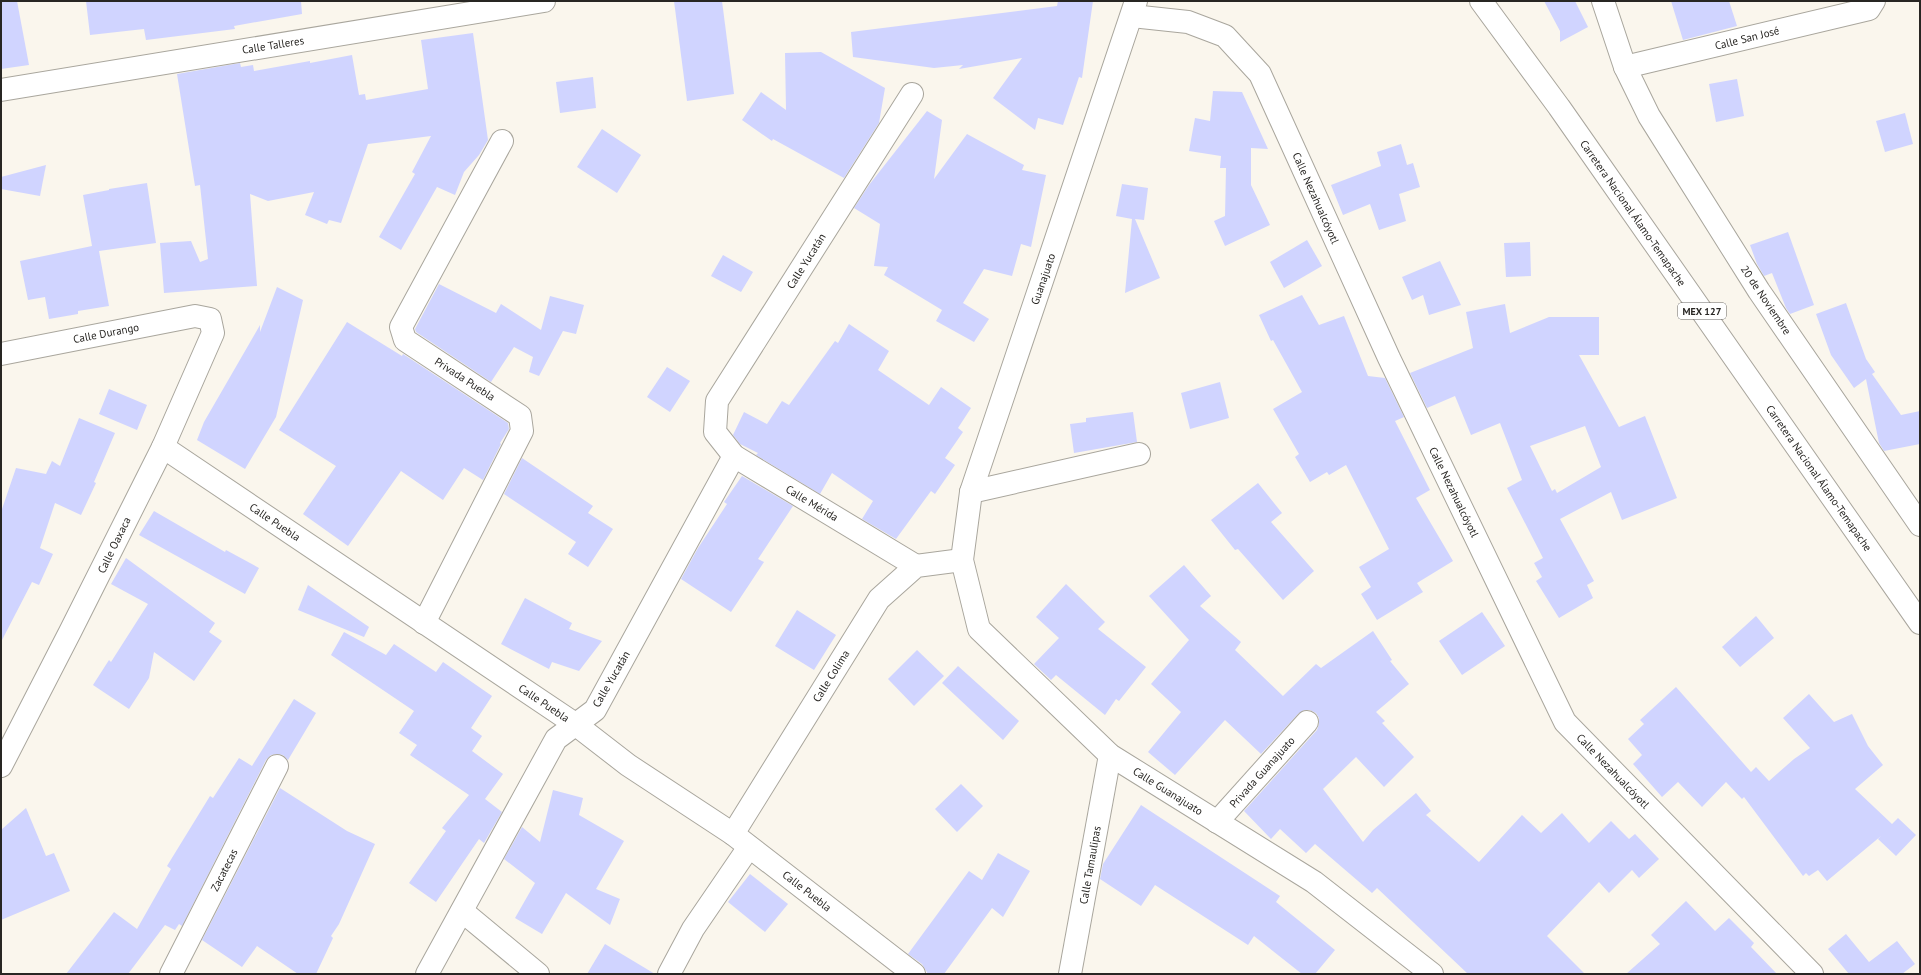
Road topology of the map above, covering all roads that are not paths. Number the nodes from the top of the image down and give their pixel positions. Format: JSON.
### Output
{"nodes":[{"id":1,"x":544,"y":1,"type":"edge"},
{"id":2,"x":1481,"y":1,"type":"edge"},
{"id":3,"x":1602,"y":1,"type":"edge"},
{"id":4,"x":1872,"y":5,"type":"edge"},
{"id":5,"x":1134,"y":9,"type":"edge"},
{"id":6,"x":1625,"y":67,"type":"junction"},
{"id":7,"x":1,"y":90,"type":"edge"},
{"id":8,"x":912,"y":94,"type":"dead end"},
{"id":9,"x":502,"y":141,"type":"dead end"},
{"id":10,"x":210,"y":320,"type":"joint"},
{"id":11,"x":1,"y":354,"type":"edge"},
{"id":12,"x":715,"y":432,"type":"joint"},
{"id":13,"x":163,"y":447,"type":"junction"},
{"id":14,"x":1139,"y":454,"type":"dead end"},
{"id":15,"x":734,"y":456,"type":"junction"},
{"id":16,"x":971,"y":492,"type":"junction"},
{"id":17,"x":1920,"y":525,"type":"edge"},
{"id":18,"x":962,"y":560,"type":"junction"},
{"id":19,"x":916,"y":566,"type":"junction"},
{"id":20,"x":424,"y":623,"type":"junction"},
{"id":21,"x":1920,"y":623,"type":"edge"},
{"id":22,"x":1307,"y":722,"type":"dead end"},
{"id":23,"x":575,"y":724,"type":"junction"},
{"id":24,"x":1110,"y":755,"type":"junction"},
{"id":25,"x":1,"y":766,"type":"edge"},
{"id":26,"x":277,"y":766,"type":"dead end"},
{"id":27,"x":1217,"y":822,"type":"junction"},
{"id":28,"x":741,"y":841,"type":"junction"},
{"id":29,"x":462,"y":911,"type":"junction"},
{"id":30,"x":171,"y":974,"type":"edge"},
{"id":31,"x":427,"y":974,"type":"edge"},
{"id":32,"x":538,"y":974,"type":"edge"},
{"id":33,"x":669,"y":974,"type":"edge"},
{"id":34,"x":914,"y":974,"type":"edge"},
{"id":35,"x":1070,"y":974,"type":"edge"},
{"id":36,"x":1432,"y":974,"type":"edge"},
{"id":37,"x":1812,"y":974,"type":"edge"}],
"edges":[{"from":1,"to":7,"type":"street","name":"Calle Talleres"},
{"from":2,"to":21,"type":"street","name":"Carretera Nacional Álamo-Temapache","number":"MEX 127"},
{"from":3,"to":6,"type":"street","name":"20 de Noviembre"},
{"from":4,"to":6,"type":"street","name":"Calle San José"},
{"from":5,"to":16,"type":"street","name":"Guanajuato"},
{"from":5,"to":37,"type":"street","name":"Calle Nezahualcóyotl"},
{"from":6,"to":17,"type":"street","name":"20 de Noviembre"},
{"from":8,"to":12,"type":"street","name":"Calle Yucatán"},
{"from":9,"to":20,"type":"street","name":"Privada Puebla"},
{"from":10,"to":11,"type":"street","name":"Calle Durango"},
{"from":10,"to":13,"type":"street","name":"Calle Oaxaca"},
{"from":12,"to":15,"type":"street","name":"Calle Mérida"},
{"from":13,"to":20,"type":"street","name":"Calle Puebla"},
{"from":13,"to":25,"type":"street","name":"Calle Oaxaca"},
{"from":14,"to":16,"type":"street"},
{"from":15,"to":19,"type":"street","name":"Calle Mérida"},
{"from":15,"to":23,"type":"street","name":"Calle Yucatán"},
{"from":16,"to":18,"type":"street","name":"Guanajuato"},
{"from":18,"to":19,"type":"street"},
{"from":18,"to":24,"type":"street","name":"Calle Guanajuato"},
{"from":19,"to":28,"type":"street","name":"Calle Colima"},
{"from":20,"to":23,"type":"street","name":"Calle Puebla"},
{"from":22,"to":27,"type":"street","name":"Privada Guanajuato"},
{"from":23,"to":28,"type":"street","name":"Calle Puebla"},
{"from":23,"to":29,"type":"street","name":"Calle Yucatán"},
{"from":24,"to":27,"type":"street","name":"Calle Guanajuato"},
{"from":24,"to":35,"type":"street","name":"Calle Tamaulipas"},
{"from":26,"to":30,"type":"street","name":"Zacatecas"},
{"from":27,"to":36,"type":"street","name":"Calle Guanajuato"},
{"from":28,"to":33,"type":"street","name":"Calle Colima"},
{"from":28,"to":34,"type":"street","name":"Calle Puebla"},
{"from":29,"to":31,"type":"street","name":"Calle Yucatán"},
{"from":29,"to":32,"type":"street"}]}
